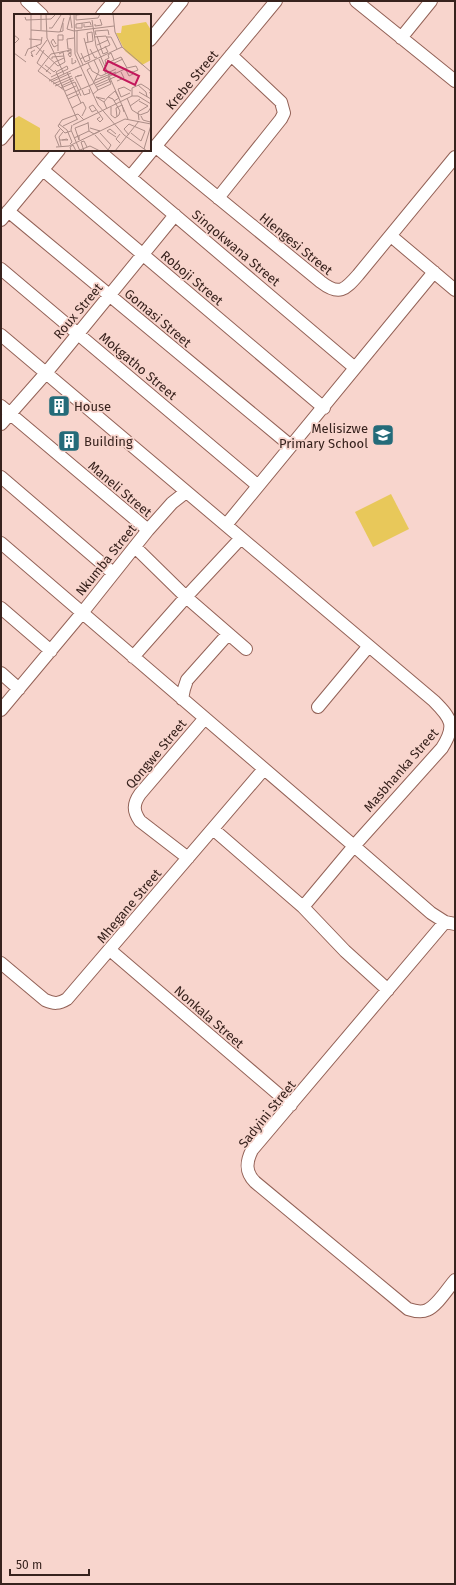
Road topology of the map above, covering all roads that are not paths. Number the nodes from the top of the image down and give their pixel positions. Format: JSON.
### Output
{"nodes":[{"id":1,"x":27,"y":1,"type":"edge"},
{"id":2,"x":114,"y":1,"type":"edge"},
{"id":3,"x":182,"y":1,"type":"edge"},
{"id":4,"x":276,"y":1,"type":"edge"},
{"id":5,"x":356,"y":1,"type":"edge"},
{"id":6,"x":431,"y":1,"type":"edge"},
{"id":7,"x":41,"y":14,"type":"edge"},
{"id":8,"x":103,"y":14,"type":"edge"},
{"id":9,"x":401,"y":38,"type":"junction"},
{"id":10,"x":151,"y":39,"type":"edge"},
{"id":11,"x":231,"y":55,"type":"junction"},
{"id":12,"x":455,"y":81,"type":"edge"},
{"id":13,"x":14,"y":123,"type":"edge"},
{"id":14,"x":1,"y":139,"type":"edge"},
{"id":15,"x":155,"y":146,"type":"junction"},
{"id":16,"x":59,"y":151,"type":"edge"},
{"id":17,"x":99,"y":151,"type":"edge"},
{"id":18,"x":151,"y":151,"type":"edge"},
{"id":19,"x":151,"y":151,"type":"edge"},
{"id":20,"x":455,"y":157,"type":"edge"},
{"id":21,"x":43,"y":170,"type":"junction"},
{"id":22,"x":130,"y":176,"type":"junction"},
{"id":23,"x":218,"y":198,"type":"junction"},
{"id":24,"x":175,"y":215,"type":"junction"},
{"id":25,"x":4,"y":216,"type":"edge"},
{"id":26,"x":391,"y":236,"type":"junction"},
{"id":27,"x":143,"y":255,"type":"junction"},
{"id":28,"x":1,"y":268,"type":"edge"},
{"id":29,"x":434,"y":272,"type":"junction"},
{"id":30,"x":455,"y":290,"type":"edge"},
{"id":31,"x":109,"y":295,"type":"junction"},
{"id":32,"x":77,"y":333,"type":"junction"},
{"id":33,"x":1,"y":335,"type":"edge"},
{"id":34,"x":355,"y":368,"type":"junction"},
{"id":35,"x":46,"y":373,"type":"junction"},
{"id":36,"x":324,"y":408,"type":"junction"},
{"id":37,"x":5,"y":410,"type":"edge"},
{"id":38,"x":1,"y":424,"type":"edge"},
{"id":39,"x":291,"y":446,"type":"junction"},
{"id":40,"x":1,"y":477,"type":"edge"},
{"id":41,"x":257,"y":485,"type":"junction"},
{"id":42,"x":186,"y":492,"type":"junction"},
{"id":43,"x":226,"y":525,"type":"junction"},
{"id":44,"x":148,"y":530,"type":"junction"},
{"id":45,"x":241,"y":538,"type":"junction"},
{"id":46,"x":1,"y":544,"type":"edge"},
{"id":47,"x":135,"y":547,"type":"junction"},
{"id":48,"x":113,"y":573,"type":"junction"},
{"id":49,"x":186,"y":597,"type":"junction"},
{"id":50,"x":1,"y":608,"type":"edge"},
{"id":51,"x":82,"y":613,"type":"junction"},
{"id":52,"x":228,"y":634,"type":"junction"},
{"id":53,"x":368,"y":647,"type":"junction"},
{"id":54,"x":246,"y":649,"type":"dead end"},
{"id":55,"x":51,"y":651,"type":"junction"},
{"id":56,"x":133,"y":657,"type":"junction"},
{"id":57,"x":1,"y":674,"type":"edge"},
{"id":58,"x":19,"y":689,"type":"junction"},
{"id":59,"x":182,"y":699,"type":"junction"},
{"id":60,"x":318,"y":707,"type":"dead end"},
{"id":61,"x":1,"y":710,"type":"edge"},
{"id":62,"x":205,"y":718,"type":"junction"},
{"id":63,"x":264,"y":769,"type":"junction"},
{"id":64,"x":213,"y":829,"type":"junction"},
{"id":65,"x":354,"y":846,"type":"junction"},
{"id":66,"x":188,"y":858,"type":"junction"},
{"id":67,"x":303,"y":907,"type":"junction"},
{"id":68,"x":450,"y":923,"type":"edge"},
{"id":69,"x":110,"y":950,"type":"junction"},
{"id":70,"x":1,"y":963,"type":"edge"},
{"id":71,"x":388,"y":990,"type":"junction"},
{"id":72,"x":291,"y":1105,"type":"junction"},
{"id":73,"x":455,"y":1280,"type":"edge"}],
"edges":[{"from":1,"to":7,"type":"street"},
{"from":2,"to":8,"type":"street"},
{"from":3,"to":10,"type":"street"},
{"from":4,"to":11,"type":"street","name":"Krebe Street"},
{"from":5,"to":9,"type":"street"},
{"from":6,"to":9,"type":"street"},
{"from":9,"to":12,"type":"street"},
{"from":11,"to":15,"type":"street","name":"Krebe Street"},
{"from":11,"to":23,"type":"street"},
{"from":13,"to":14,"type":"street"},
{"from":15,"to":19,"type":"street","name":"Krebe Street"},
{"from":15,"to":23,"type":"street","name":"Hlengesi Street"},
{"from":16,"to":21,"type":"street"},
{"from":17,"to":22,"type":"street","name":"Sinqokwana Street"},
{"from":18,"to":22,"type":"street","name":"Krebe Street"},
{"from":20,"to":26,"type":"street","name":"Hlengesi Street"},
{"from":21,"to":25,"type":"street"},
{"from":21,"to":27,"type":"street","name":"Roboji Street"},
{"from":22,"to":24,"type":"street","name":"Sinqokwana Street"},
{"from":23,"to":26,"type":"street","name":"Hlengesi Street"},
{"from":24,"to":27,"type":"street","name":"Roux Street"},
{"from":24,"to":34,"type":"street","name":"Sinqokwana Street"},
{"from":25,"to":31,"type":"street","name":"Gomasi Street"},
{"from":26,"to":29,"type":"street"},
{"from":27,"to":31,"type":"street","name":"Roux Street"},
{"from":27,"to":36,"type":"street","name":"Roboji Street"},
{"from":28,"to":32,"type":"street","name":"Mokgatho Street"},
{"from":29,"to":30,"type":"street"},
{"from":29,"to":34,"type":"street"},
{"from":31,"to":32,"type":"street","name":"Roux Street"},
{"from":31,"to":39,"type":"street","name":"Gomasi Street"},
{"from":32,"to":35,"type":"street","name":"Roux Street"},
{"from":32,"to":41,"type":"street","name":"Mokgatho Street"},
{"from":33,"to":35,"type":"street","name":"Masbhanka Street"},
{"from":34,"to":36,"type":"street"},
{"from":35,"to":37,"type":"street","name":"Roux Street"},
{"from":35,"to":42,"type":"street","name":"Masbhanka Street"},
{"from":36,"to":39,"type":"street"},
{"from":37,"to":38,"type":"street","name":"Roux Street"},
{"from":37,"to":44,"type":"street","name":"Maneli Street"},
{"from":39,"to":41,"type":"street"},
{"from":40,"to":48,"type":"street"},
{"from":41,"to":43,"type":"street"},
{"from":42,"to":43,"type":"street","name":"Masbhanka Street"},
{"from":42,"to":44,"type":"street","name":"Nkumba Street"},
{"from":43,"to":45,"type":"street","name":"Masbhanka Street"},
{"from":44,"to":47,"type":"street","name":"Nkumba Street"},
{"from":45,"to":49,"type":"street"},
{"from":45,"to":53,"type":"street","name":"Masbhanka Street"},
{"from":46,"to":51,"type":"street"},
{"from":47,"to":48,"type":"street","name":"Nkumba Street"},
{"from":47,"to":49,"type":"street"},
{"from":48,"to":51,"type":"street","name":"Nkumba Street"},
{"from":49,"to":52,"type":"street"},
{"from":49,"to":56,"type":"street"},
{"from":50,"to":55,"type":"street"},
{"from":51,"to":55,"type":"street"},
{"from":51,"to":56,"type":"street"},
{"from":52,"to":54,"type":"street"},
{"from":52,"to":59,"type":"street"},
{"from":53,"to":60,"type":"street"},
{"from":53,"to":65,"type":"street","name":"Masbhanka Street"},
{"from":55,"to":58,"type":"street"},
{"from":56,"to":59,"type":"street"},
{"from":57,"to":58,"type":"street"},
{"from":58,"to":61,"type":"street"},
{"from":59,"to":62,"type":"street"},
{"from":62,"to":63,"type":"street"},
{"from":62,"to":66,"type":"street","name":"Qongwe Street"},
{"from":63,"to":64,"type":"street","name":"Mhegane Street"},
{"from":63,"to":65,"type":"street"},
{"from":64,"to":66,"type":"street","name":"Mhegane Street"},
{"from":64,"to":67,"type":"street"},
{"from":65,"to":67,"type":"street"},
{"from":65,"to":68,"type":"street"},
{"from":66,"to":69,"type":"street","name":"Mhegane Street"},
{"from":67,"to":71,"type":"street"},
{"from":68,"to":71,"type":"street","name":"Sadyini Street"},
{"from":69,"to":70,"type":"street","name":"Mhegane Street"},
{"from":69,"to":72,"type":"street","name":"Nonkala Street"},
{"from":71,"to":72,"type":"street","name":"Sadyini Street"},
{"from":72,"to":73,"type":"street","name":"Sadyini Street"}]}
